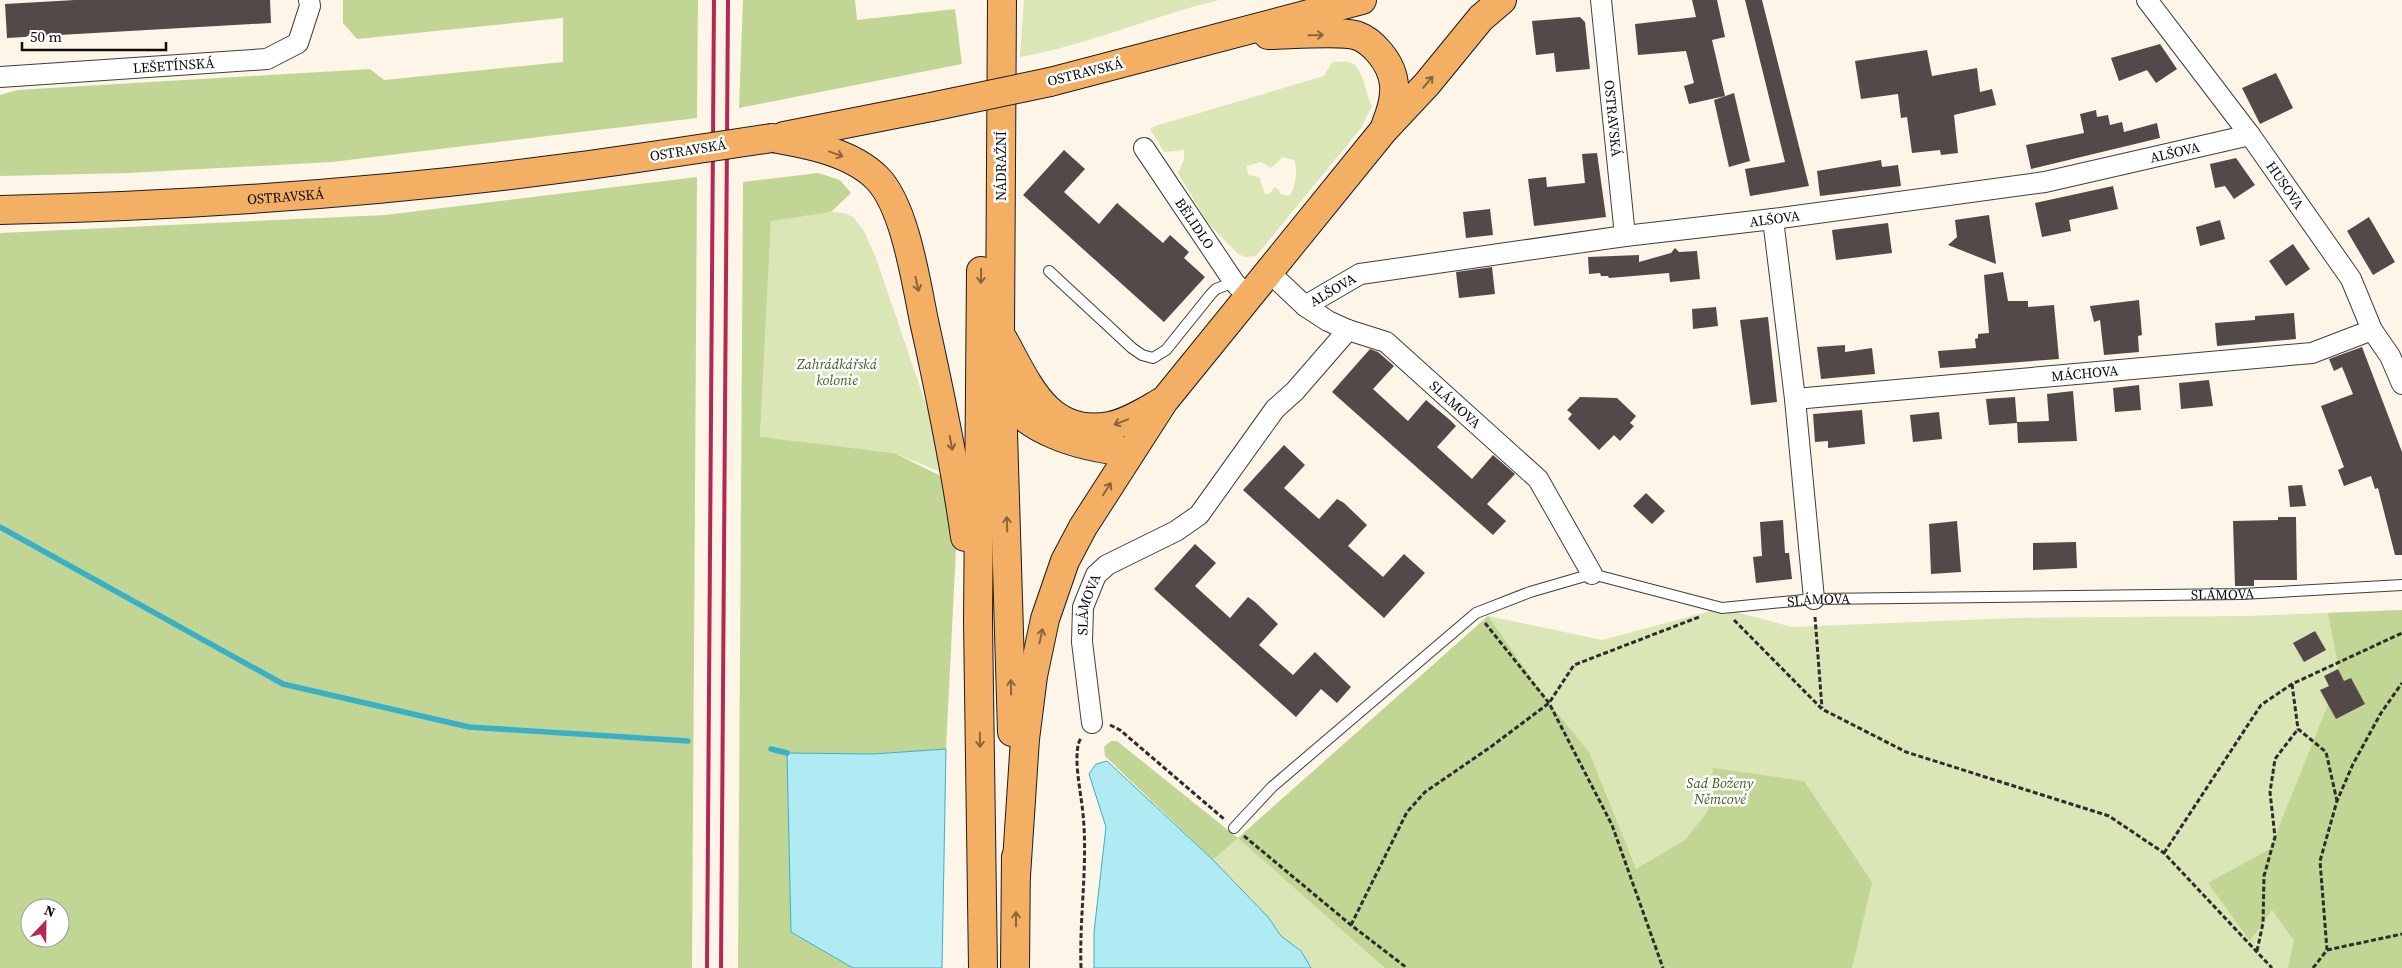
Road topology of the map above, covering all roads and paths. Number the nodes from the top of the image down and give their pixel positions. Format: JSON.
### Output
{"nodes":[{"id":1,"x":310,"y":0,"type":"edge"},
{"id":2,"x":986,"y":0,"type":"edge"},
{"id":3,"x":1002,"y":0,"type":"edge"},
{"id":4,"x":1312,"y":0,"type":"edge"},
{"id":5,"x":1362,"y":0,"type":"edge"},
{"id":6,"x":1502,"y":0,"type":"edge"},
{"id":7,"x":1601,"y":0,"type":"edge"},
{"id":8,"x":2147,"y":0,"type":"edge"},
{"id":9,"x":1283,"y":21,"type":"junction"},
{"id":10,"x":1232,"y":35,"type":"junction"},
{"id":11,"x":0,"y":77,"type":"edge"},
{"id":12,"x":1383,"y":131,"type":"junction"},
{"id":13,"x":2250,"y":134,"type":"junction"},
{"id":14,"x":772,"y":138,"type":"junction"},
{"id":15,"x":1144,"y":148,"type":"dead end"},
{"id":16,"x":0,"y":210,"type":"edge"},
{"id":17,"x":1773,"y":219,"type":"junction"},
{"id":18,"x":1625,"y":236,"type":"junction"},
{"id":19,"x":1049,"y":271,"type":"dead end"},
{"id":20,"x":1269,"y":272,"type":"junction"},
{"id":21,"x":1241,"y":290,"type":"junction"},
{"id":22,"x":1305,"y":306,"type":"junction"},
{"id":23,"x":1348,"y":330,"type":"junction"},
{"id":24,"x":2372,"y":330,"type":"junction"},
{"id":25,"x":990,"y":338,"type":"junction"},
{"id":26,"x":2396,"y":355,"type":"edge"},
{"id":27,"x":2402,"y":384,"type":"edge"},
{"id":28,"x":1002,"y":394,"type":"junction"},
{"id":29,"x":1795,"y":400,"type":"junction"},
{"id":30,"x":1164,"y":401,"type":"junction"},
{"id":31,"x":1130,"y":452,"type":"junction"},
{"id":32,"x":1592,"y":574,"type":"junction"},
{"id":33,"x":2402,"y":585,"type":"edge"},
{"id":34,"x":1814,"y":599,"type":"junction"},
{"id":35,"x":1722,"y":608,"type":"junction"},
{"id":36,"x":1476,"y":613,"type":"junction"},
{"id":37,"x":978,"y":621,"type":"junction"},
{"id":38,"x":2402,"y":632,"type":"edge"},
{"id":39,"x":2402,"y":682,"type":"edge"},
{"id":40,"x":2292,"y":684,"type":"junction"},
{"id":41,"x":1549,"y":703,"type":"junction"},
{"id":42,"x":1822,"y":709,"type":"junction"},
{"id":43,"x":1092,"y":723,"type":"junction"},
{"id":44,"x":2298,"y":729,"type":"junction"},
{"id":45,"x":2337,"y":801,"type":"junction"},
{"id":46,"x":1234,"y":828,"type":"junction"},
{"id":47,"x":2164,"y":853,"type":"junction"},
{"id":48,"x":1016,"y":876,"type":"junction"},
{"id":49,"x":1350,"y":925,"type":"junction"},
{"id":50,"x":2402,"y":934,"type":"edge"},
{"id":51,"x":2327,"y":950,"type":"junction"},
{"id":52,"x":2257,"y":951,"type":"junction"},
{"id":53,"x":983,"y":968,"type":"edge"},
{"id":54,"x":1015,"y":968,"type":"edge"},
{"id":55,"x":1081,"y":968,"type":"edge"},
{"id":56,"x":1407,"y":968,"type":"edge"},
{"id":57,"x":1663,"y":968,"type":"edge"},
{"id":58,"x":2272,"y":968,"type":"edge"},
{"id":59,"x":2313,"y":968,"type":"edge"}],
"edges":[{"from":1,"to":11,"type":"street","name":"LEŠETÍNSKÁ"},
{"from":2,"to":25,"type":"main road","one_way":true},
{"from":3,"to":25,"type":"main road","name":"NÁDRAŽNÍ"},
{"from":4,"to":9,"type":"main road"},
{"from":5,"to":9,"type":"main road","name":"OSTRAVSKÁ"},
{"from":12,"to":6,"type":"main road","one_way":true},
{"from":7,"to":18,"type":"street","name":"OSTRAVSKÁ"},
{"from":8,"to":13,"type":"street","name":"HUSOVA"},
{"from":9,"to":10,"type":"main road","name":"OSTRAVSKÁ"},
{"from":10,"to":12,"type":"main road","one_way":true},
{"from":10,"to":14,"type":"main road","name":"OSTRAVSKÁ","bridge":true},
{"from":12,"to":20,"type":"main road"},
{"from":13,"to":17,"type":"street","name":"ALŠOVA"},
{"from":13,"to":24,"type":"street","name":"HUSOVA"},
{"from":14,"to":16,"type":"main road","name":"OSTRAVSKÁ","bridge":true},
{"from":14,"to":37,"type":"main road","one_way":true},
{"from":15,"to":21,"type":"street","name":"BĚLIDLO"},
{"from":17,"to":18,"type":"street","name":"ALŠOVA"},
{"from":17,"to":29,"type":"street"},
{"from":18,"to":22,"type":"street","name":"ALŠOVA"},
{"from":19,"to":21,"type":"lane"},
{"from":20,"to":21,"type":"main road"},
{"from":20,"to":22,"type":"street","name":"SLÁMOVA"},
{"from":21,"to":30,"type":"main road"},
{"from":22,"to":23,"type":"street","name":"SLÁMOVA"},
{"from":23,"to":32,"type":"street","name":"SLÁMOVA"},
{"from":23,"to":43,"type":"street","name":"SLÁMOVA"},
{"from":24,"to":26,"type":"street","name":"HUSOVA"},
{"from":24,"to":29,"type":"street","name":"MÁCHOVA"},
{"from":25,"to":28,"type":"main road"},
{"from":30,"to":25,"type":"main road","one_way":true},
{"from":25,"to":37,"type":"main road"},
{"from":26,"to":27,"type":"street","name":"HUSOVA"},
{"from":28,"to":31,"type":"main road"},
{"from":48,"to":28,"type":"main road","one_way":true},
{"from":29,"to":34,"type":"street"},
{"from":30,"to":31,"type":"main road"},
{"from":48,"to":31,"type":"main road","one_way":true},
{"from":32,"to":35,"type":"lane","name":"SLÁMOVA"},
{"from":32,"to":36,"type":"lane"},
{"from":33,"to":34,"type":"lane","name":"SLÁMOVA"},
{"from":34,"to":35,"type":"lane","name":"SLÁMOVA"},
{"from":34,"to":42,"type":"path"},
{"from":35,"to":41,"type":"path"},
{"from":35,"to":42,"type":"path"},
{"from":36,"to":41,"type":"path"},
{"from":36,"to":46,"type":"lane"},
{"from":37,"to":53,"type":"main road","one_way":true},
{"from":38,"to":40,"type":"path"},
{"from":39,"to":45,"type":"path"},
{"from":40,"to":44,"type":"path"},
{"from":40,"to":47,"type":"path"},
{"from":41,"to":49,"type":"path"},
{"from":41,"to":57,"type":"path"},
{"from":42,"to":47,"type":"path"},
{"from":43,"to":46,"type":"path"},
{"from":43,"to":55,"type":"path"},
{"from":44,"to":45,"type":"path"},
{"from":44,"to":52,"type":"path"},
{"from":45,"to":51,"type":"path"},
{"from":46,"to":49,"type":"path"},
{"from":47,"to":52,"type":"path"},
{"from":54,"to":48,"type":"main road","one_way":true},
{"from":49,"to":56,"type":"path"},
{"from":50,"to":51,"type":"path"},
{"from":51,"to":59,"type":"path"},
{"from":52,"to":58,"type":"path"}]}
